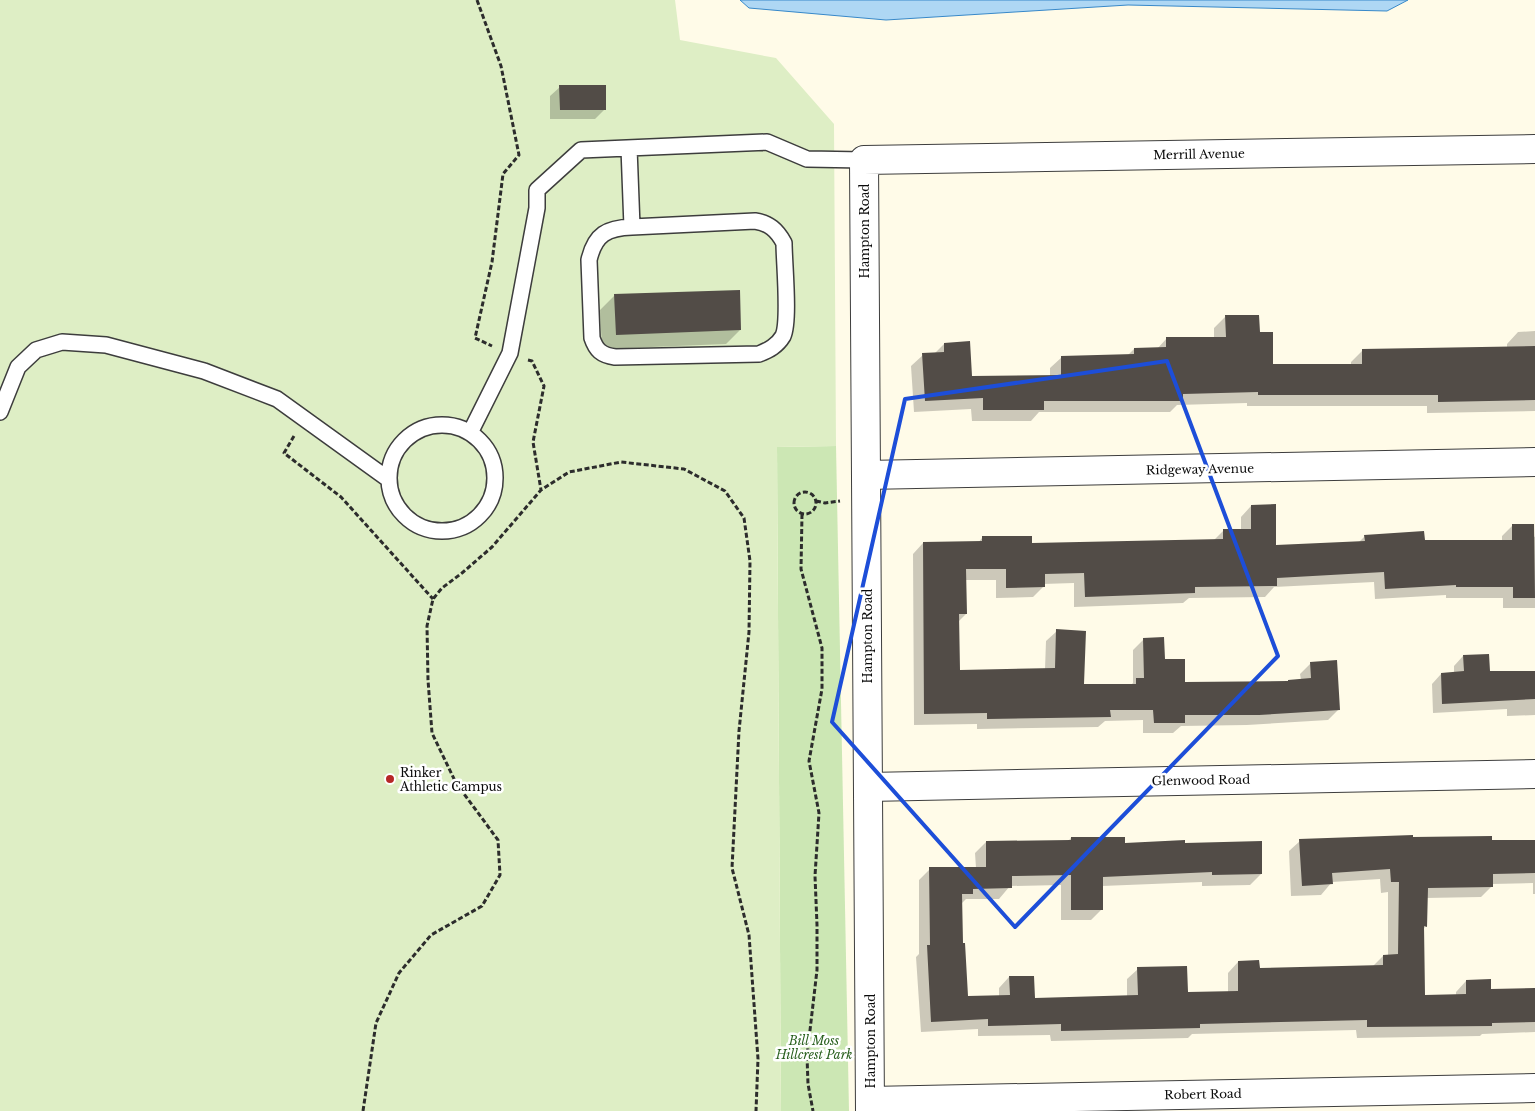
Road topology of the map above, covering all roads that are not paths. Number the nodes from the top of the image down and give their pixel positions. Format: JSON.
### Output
{"nodes":[{"id":1,"x":629,"y":148,"type":"junction"},
{"id":2,"x":1535,"y":149,"type":"edge"},
{"id":3,"x":864,"y":160,"type":"junction"},
{"id":4,"x":632,"y":227,"type":"junction"},
{"id":5,"x":0,"y":412,"type":"edge"},
{"id":6,"x":470,"y":433,"type":"junction"},
{"id":7,"x":1535,"y":462,"type":"edge"},
{"id":8,"x":866,"y":475,"type":"junction"},
{"id":9,"x":388,"y":479,"type":"junction"},
{"id":10,"x":1535,"y":774,"type":"edge"},
{"id":11,"x":868,"y":787,"type":"junction"},
{"id":12,"x":1535,"y":1088,"type":"edge"},
{"id":13,"x":870,"y":1106,"type":"edge"}],
"edges":[{"from":1,"to":3,"type":"lane"},
{"from":1,"to":4,"type":"lane"},
{"from":1,"to":6,"type":"lane"},
{"from":2,"to":3,"type":"street","name":"Merrill Avenue"},
{"from":3,"to":8,"type":"street","name":"Hampton Road"},
{"from":4,"to":4,"type":"lane"},
{"from":5,"to":9,"type":"lane"},
{"from":6,"to":9,"type":"lane"},
{"from":6,"to":9,"type":"lane"},
{"from":7,"to":8,"type":"street","name":"Ridgeway Avenue"},
{"from":8,"to":11,"type":"street","name":"Hampton Road"},
{"from":10,"to":11,"type":"street","name":"Glenwood Road"},
{"from":11,"to":13,"type":"street","name":"Hampton Road"},
{"from":12,"to":13,"type":"street","name":"Robert Road"}]}
